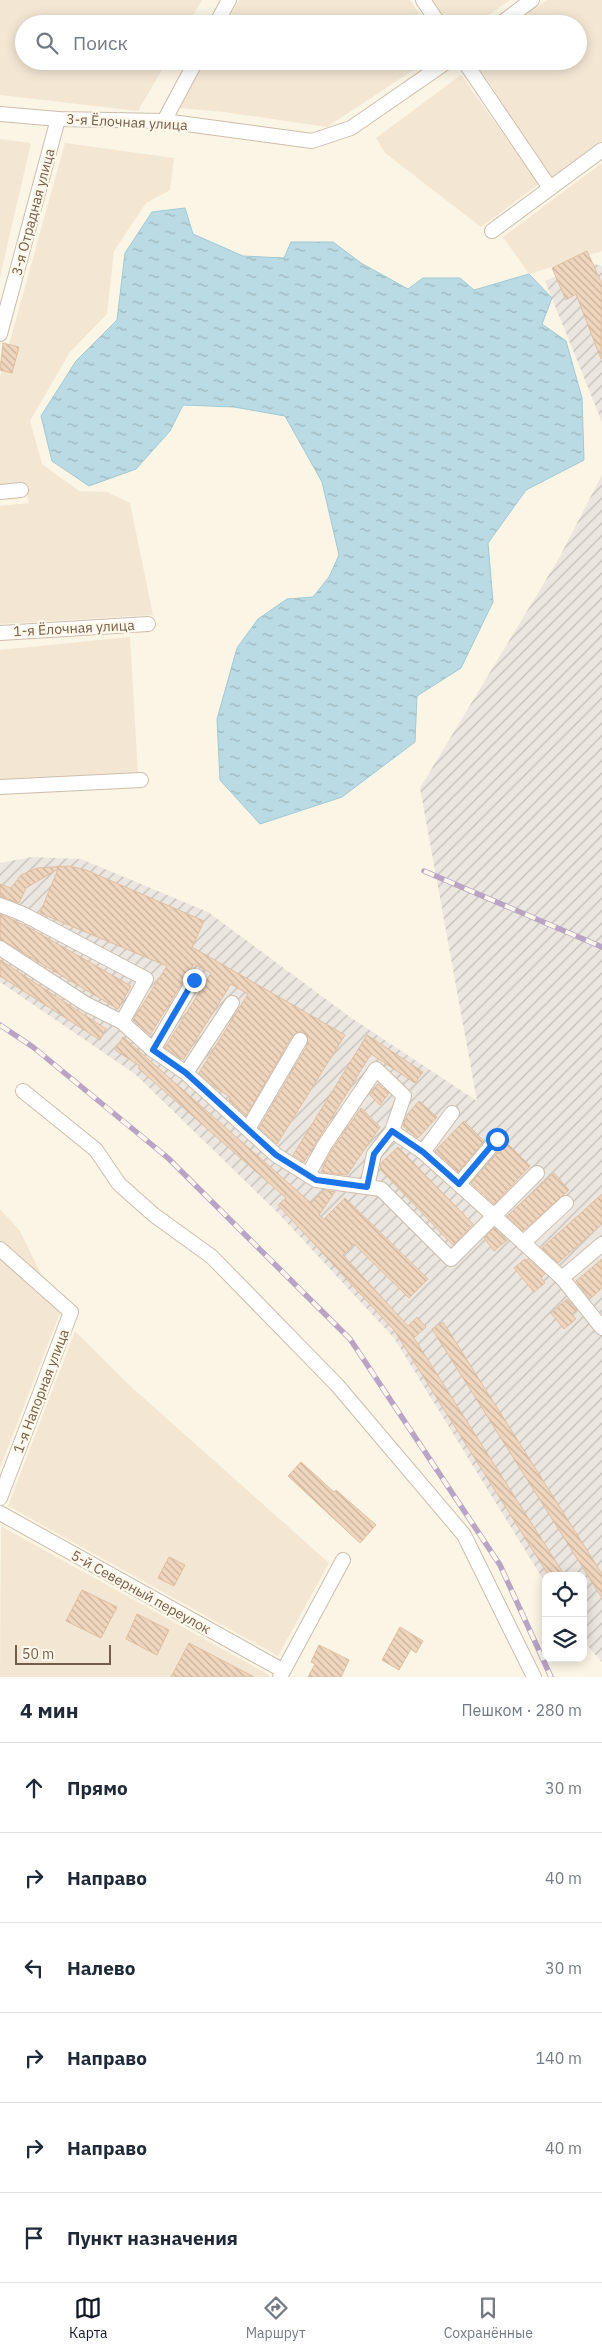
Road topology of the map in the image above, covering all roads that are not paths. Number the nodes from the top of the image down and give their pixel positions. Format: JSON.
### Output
{"nodes":[{"id":1,"x":229,"y":0,"type":"edge"},
{"id":2,"x":423,"y":0,"type":"edge"},
{"id":3,"x":532,"y":0,"type":"edge"},
{"id":4,"x":221,"y":15,"type":"edge"},
{"id":5,"x":433,"y":15,"type":"edge"},
{"id":6,"x":512,"y":15,"type":"edge"},
{"id":7,"x":191,"y":70,"type":"edge"},
{"id":8,"x":435,"y":70,"type":"edge"},
{"id":9,"x":470,"y":70,"type":"edge"},
{"id":10,"x":0,"y":114,"type":"edge"},
{"id":11,"x":58,"y":119,"type":"junction"},
{"id":12,"x":164,"y":121,"type":"junction"},
{"id":13,"x":602,"y":150,"type":"edge"},
{"id":14,"x":550,"y":188,"type":"junction"},
{"id":15,"x":492,"y":231,"type":"dead end"},
{"id":16,"x":0,"y":334,"type":"edge"},
{"id":17,"x":21,"y":490,"type":"dead end"},
{"id":18,"x":0,"y":492,"type":"edge"},
{"id":19,"x":148,"y":624,"type":"dead end"},
{"id":20,"x":0,"y":633,"type":"edge"},
{"id":21,"x":141,"y":780,"type":"dead end"},
{"id":22,"x":0,"y":787,"type":"edge"},
{"id":23,"x":0,"y":905,"type":"edge"},
{"id":24,"x":0,"y":948,"type":"edge"},
{"id":25,"x":194,"y":980,"type":"dead end"},
{"id":26,"x":232,"y":1003,"type":"dead end"},
{"id":27,"x":122,"y":1022,"type":"junction"},
{"id":28,"x":300,"y":1040,"type":"dead end"},
{"id":29,"x":153,"y":1050,"type":"junction"},
{"id":30,"x":186,"y":1073,"type":"junction"},
{"id":31,"x":23,"y":1091,"type":"dead end"},
{"id":32,"x":452,"y":1113,"type":"dead end"},
{"id":33,"x":248,"y":1129,"type":"junction"},
{"id":34,"x":392,"y":1131,"type":"junction"},
{"id":35,"x":497,"y":1139,"type":"dead end"},
{"id":36,"x":423,"y":1152,"type":"junction"},
{"id":37,"x":537,"y":1173,"type":"dead end"},
{"id":38,"x":308,"y":1175,"type":"junction"},
{"id":39,"x":459,"y":1184,"type":"junction"},
{"id":40,"x":367,"y":1187,"type":"junction"},
{"id":41,"x":566,"y":1203,"type":"dead end"},
{"id":42,"x":494,"y":1216,"type":"junction"},
{"id":43,"x":523,"y":1242,"type":"junction"},
{"id":44,"x":602,"y":1244,"type":"edge"},
{"id":45,"x":0,"y":1249,"type":"edge"},
{"id":46,"x":562,"y":1278,"type":"junction"},
{"id":47,"x":602,"y":1328,"type":"edge"},
{"id":48,"x":0,"y":1498,"type":"edge"},
{"id":49,"x":0,"y":1513,"type":"edge"},
{"id":50,"x":343,"y":1560,"type":"dead end"},
{"id":51,"x":281,"y":1674,"type":"edge"},
{"id":52,"x":534,"y":1677,"type":"edge"}],
"edges":[{"from":1,"to":4,"type":"street"},
{"from":2,"to":5,"type":"street"},
{"from":3,"to":6,"type":"street"},
{"from":7,"to":12,"type":"street"},
{"from":8,"to":12,"type":"street","name":"3-я Ёлочная улица"},
{"from":9,"to":14,"type":"street"},
{"from":10,"to":11,"type":"street","name":"3-я Ёлочная улица"},
{"from":11,"to":12,"type":"street","name":"3-я Ёлочная улица"},
{"from":11,"to":16,"type":"street","name":"3-я Отрадная улица"},
{"from":13,"to":14,"type":"street"},
{"from":14,"to":15,"type":"street"},
{"from":17,"to":18,"type":"street"},
{"from":19,"to":20,"type":"street","name":"1-я Ёлочная улица"},
{"from":21,"to":22,"type":"street"},
{"from":23,"to":27,"type":"street"},
{"from":24,"to":27,"type":"street"},
{"from":25,"to":29,"type":"street"},
{"from":26,"to":30,"type":"street"},
{"from":27,"to":29,"type":"street"},
{"from":28,"to":33,"type":"street"},
{"from":29,"to":30,"type":"street"},
{"from":30,"to":33,"type":"street"},
{"from":31,"to":52,"type":"street"},
{"from":32,"to":36,"type":"street"},
{"from":33,"to":38,"type":"street"},
{"from":34,"to":36,"type":"street"},
{"from":34,"to":38,"type":"street"},
{"from":34,"to":40,"type":"street"},
{"from":35,"to":39,"type":"street"},
{"from":36,"to":39,"type":"street"},
{"from":37,"to":42,"type":"street"},
{"from":38,"to":40,"type":"street"},
{"from":39,"to":42,"type":"street"},
{"from":40,"to":42,"type":"street"},
{"from":41,"to":43,"type":"street"},
{"from":42,"to":43,"type":"street"},
{"from":43,"to":46,"type":"street"},
{"from":44,"to":46,"type":"street"},
{"from":45,"to":48,"type":"street","name":"1-я Напорная улица"},
{"from":46,"to":47,"type":"street"},
{"from":49,"to":51,"type":"street","name":"5-й Северный переулок"},
{"from":50,"to":51,"type":"street"}]}
